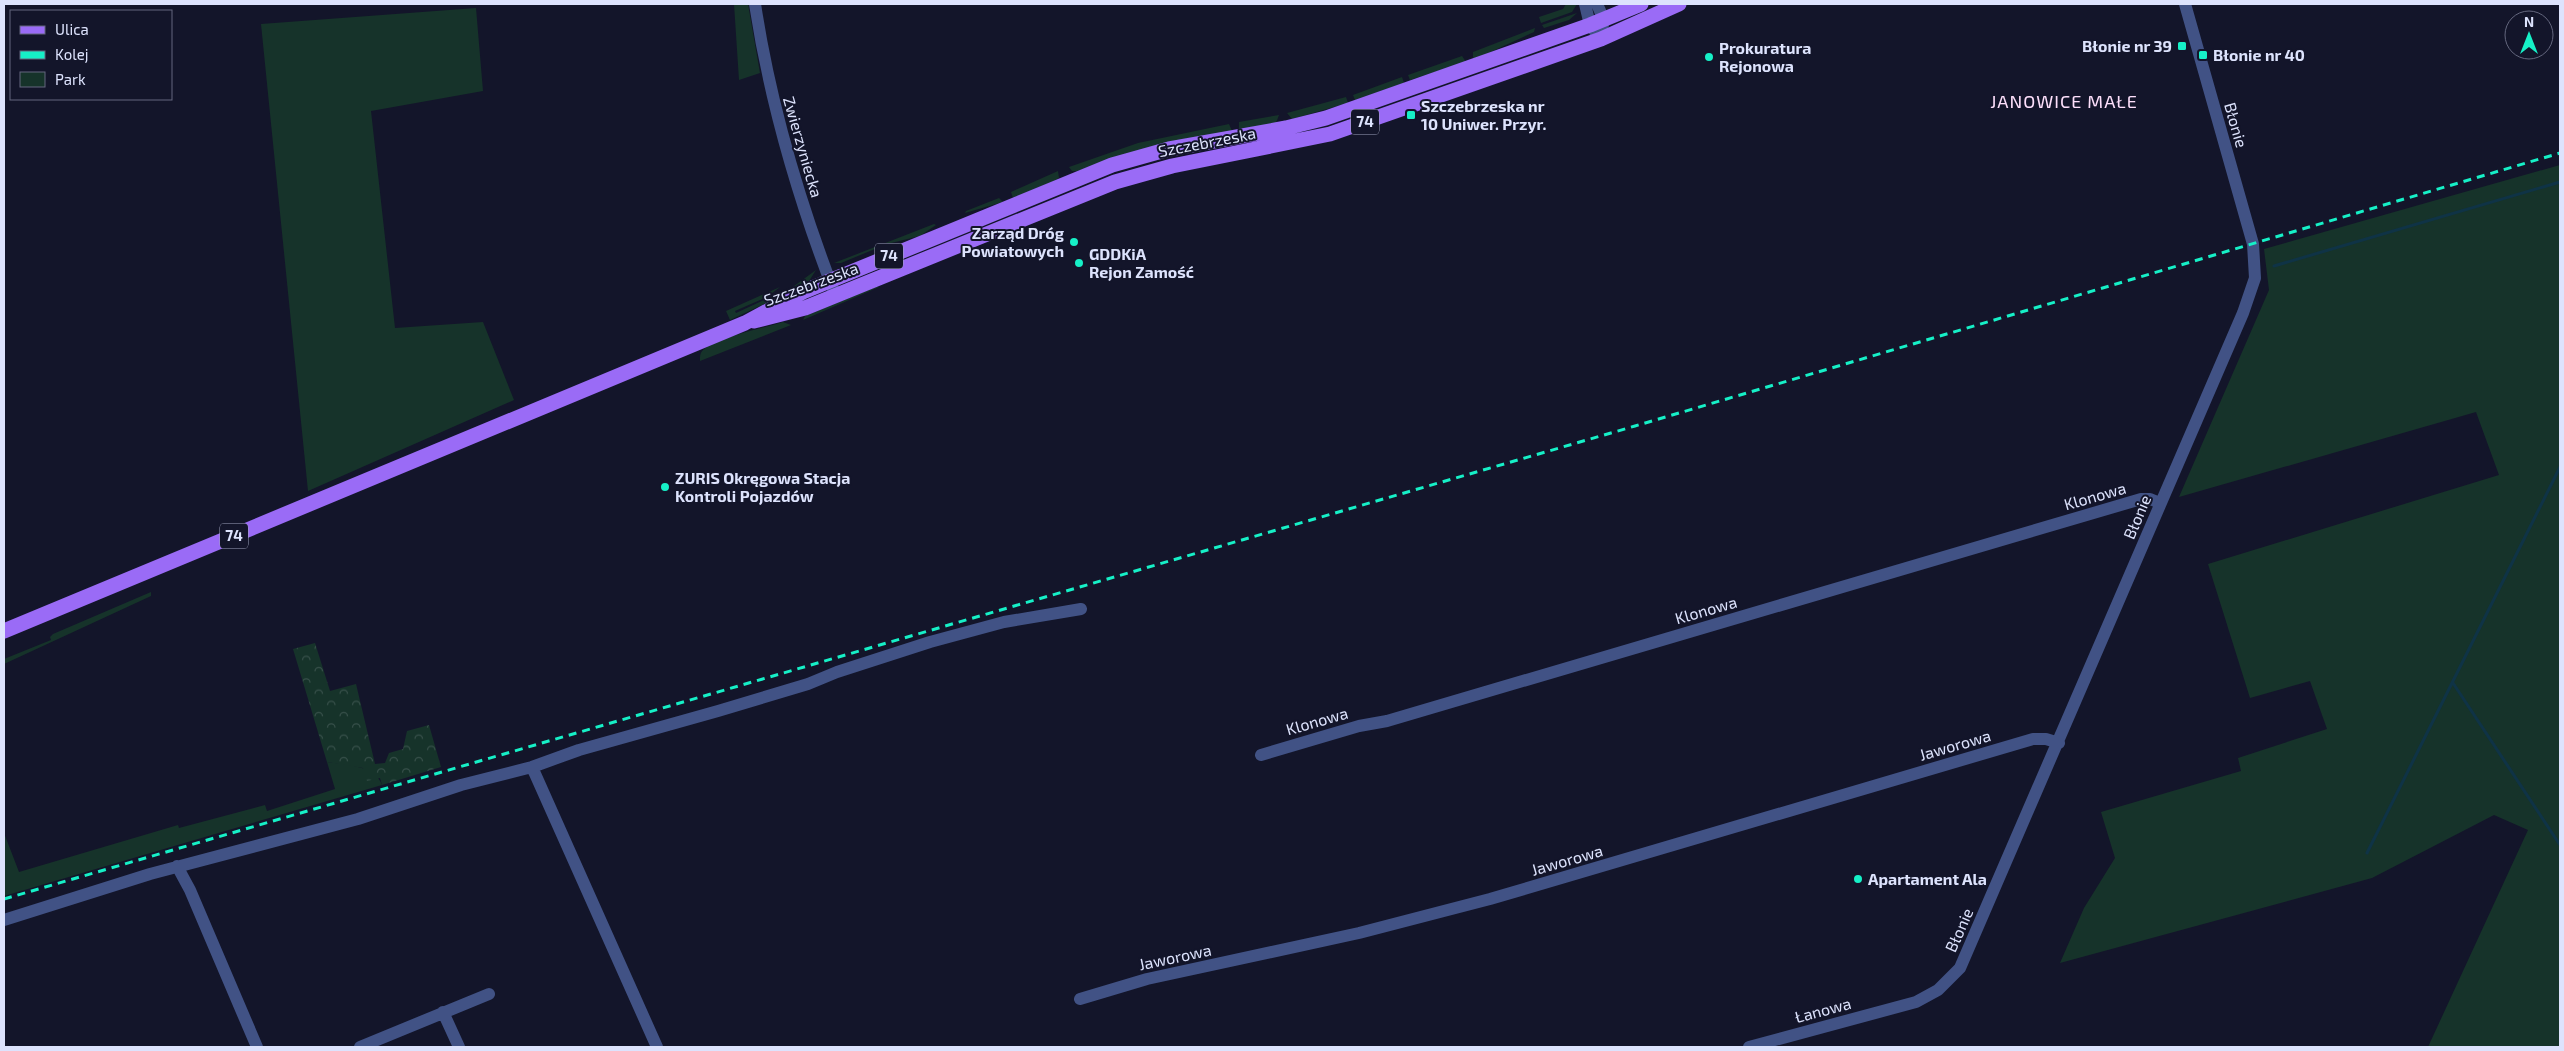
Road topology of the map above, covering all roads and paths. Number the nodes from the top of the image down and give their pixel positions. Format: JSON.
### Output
{"nodes":[{"id":1,"x":755,"y":4,"type":"edge"},
{"id":2,"x":1585,"y":4,"type":"edge"},
{"id":3,"x":1597,"y":4,"type":"edge"},
{"id":4,"x":1641,"y":4,"type":"edge"},
{"id":5,"x":1679,"y":4,"type":"edge"},
{"id":6,"x":2185,"y":4,"type":"edge"},
{"id":7,"x":1597,"y":22,"type":"junction"},
{"id":8,"x":1601,"y":38,"type":"junction"},
{"id":9,"x":830,"y":280,"type":"junction"},
{"id":10,"x":836,"y":296,"type":"junction"},
{"id":11,"x":742,"y":324,"type":"junction"},
{"id":12,"x":2160,"y":503,"type":"junction"},
{"id":13,"x":1080,"y":609,"type":"dead end"},
{"id":14,"x":4,"y":631,"type":"edge"},
{"id":15,"x":2059,"y":743,"type":"junction"},
{"id":16,"x":1260,"y":755,"type":"dead end"},
{"id":17,"x":532,"y":767,"type":"junction"},
{"id":18,"x":177,"y":866,"type":"junction"},
{"id":19,"x":4,"y":920,"type":"edge"},
{"id":20,"x":489,"y":994,"type":"dead end"},
{"id":21,"x":1080,"y":999,"type":"dead end"},
{"id":22,"x":1906,"y":1005,"type":"joint"},
{"id":23,"x":443,"y":1012,"type":"junction"},
{"id":24,"x":257,"y":1047,"type":"edge"},
{"id":25,"x":360,"y":1047,"type":"edge"},
{"id":26,"x":459,"y":1047,"type":"edge"},
{"id":27,"x":657,"y":1047,"type":"edge"},
{"id":28,"x":1749,"y":1047,"type":"edge"}],
"edges":[{"from":1,"to":9,"type":"street","name":"Zwierzyniecka"},
{"from":2,"to":7,"type":"street"},
{"from":3,"to":7,"type":"street"},
{"from":4,"to":7,"type":"main road","name":"Szczebrzeska","number":"74"},
{"from":5,"to":8,"type":"main road","name":"Szczebrzeska","number":"74"},
{"from":6,"to":12,"type":"street","name":"Błonie"},
{"from":7,"to":8,"type":"street"},
{"from":7,"to":9,"type":"main road","name":"Szczebrzeska","number":"74"},
{"from":8,"to":10,"type":"main road","name":"Szczebrzeska","number":"74"},
{"from":9,"to":10,"type":"street","name":"Zwierzyniecka"},
{"from":9,"to":11,"type":"main road","name":"Szczebrzeska","number":"74"},
{"from":10,"to":11,"type":"main road","name":"Szczebrzeska","number":"74"},
{"from":11,"to":14,"type":"main road","number":"74"},
{"from":12,"to":15,"type":"street","name":"Błonie"},
{"from":12,"to":16,"type":"street","name":"Klonowa"},
{"from":13,"to":17,"type":"street"},
{"from":15,"to":21,"type":"street","name":"Jaworowa"},
{"from":15,"to":22,"type":"street","name":"Błonie"},
{"from":17,"to":18,"type":"street"},
{"from":17,"to":27,"type":"street"},
{"from":18,"to":19,"type":"street"},
{"from":18,"to":24,"type":"street"},
{"from":20,"to":23,"type":"street"},
{"from":22,"to":28,"type":"street","name":"Łanowa"},
{"from":23,"to":25,"type":"street"},
{"from":23,"to":26,"type":"street"}]}
